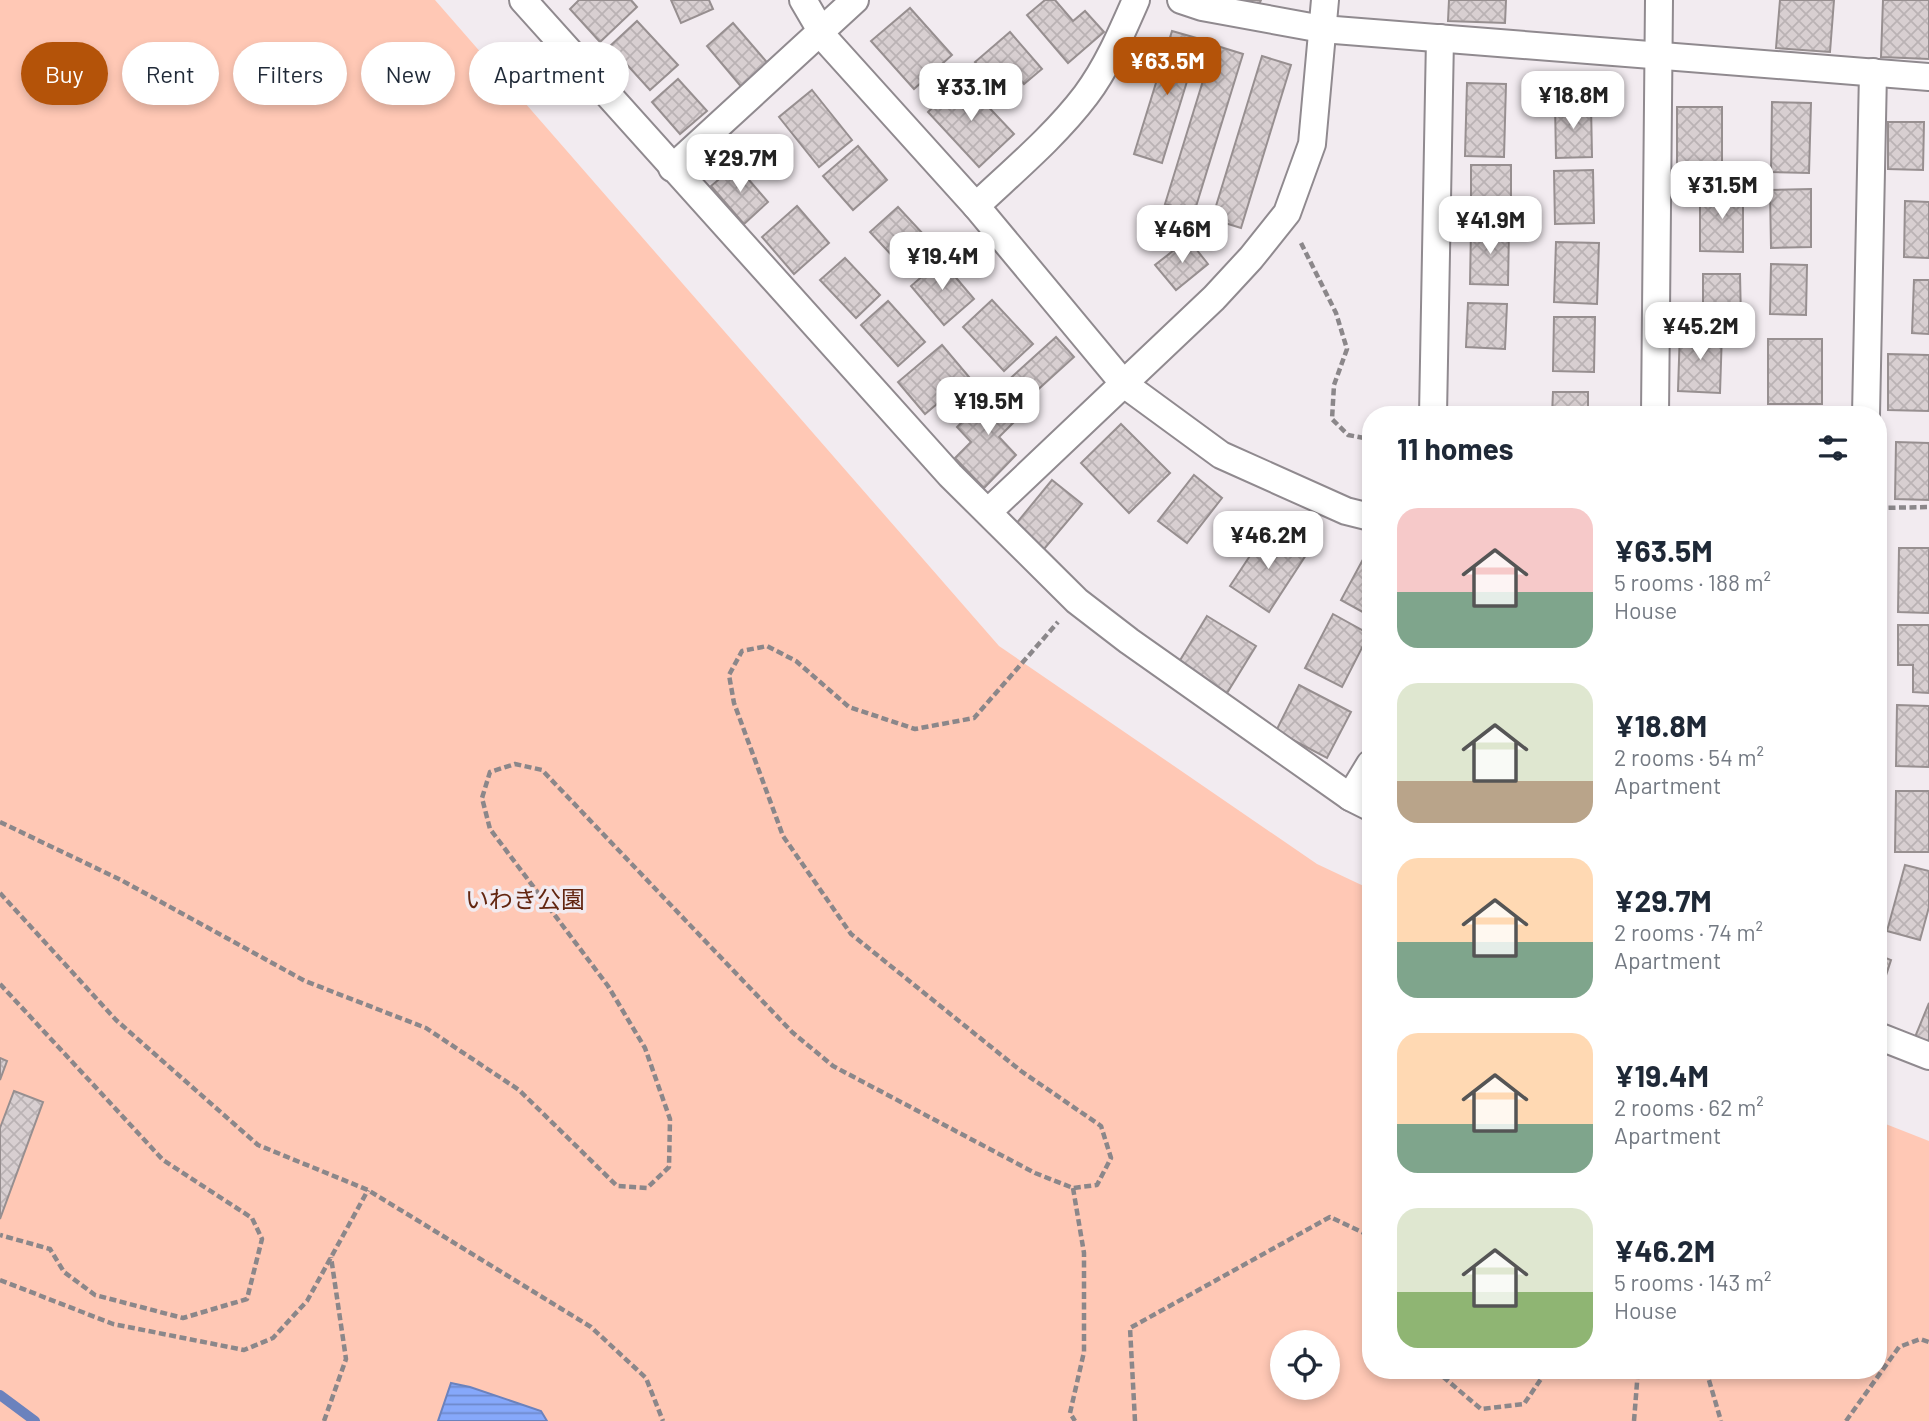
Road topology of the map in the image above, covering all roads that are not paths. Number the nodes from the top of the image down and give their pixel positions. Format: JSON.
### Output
{"nodes":[{"id":1,"x":523,"y":0,"type":"edge"},
{"id":2,"x":803,"y":0,"type":"edge"},
{"id":3,"x":855,"y":0,"type":"edge"},
{"id":4,"x":1136,"y":0,"type":"edge"},
{"id":5,"x":1181,"y":0,"type":"edge"},
{"id":6,"x":1325,"y":0,"type":"edge"},
{"id":7,"x":1659,"y":0,"type":"edge"},
{"id":8,"x":1322,"y":29,"type":"junction"},
{"id":9,"x":821,"y":31,"type":"junction"},
{"id":10,"x":1440,"y":38,"type":"junction"},
{"id":11,"x":1657,"y":57,"type":"junction"},
{"id":12,"x":1873,"y":72,"type":"junction"},
{"id":13,"x":1929,"y":77,"type":"edge"},
{"id":14,"x":672,"y":168,"type":"junction"},
{"id":15,"x":976,"y":206,"type":"junction"},
{"id":16,"x":1124,"y":384,"type":"junction"},
{"id":17,"x":1433,"y":406,"type":"edge"},
{"id":18,"x":1655,"y":406,"type":"edge"},
{"id":19,"x":1867,"y":406,"type":"edge"},
{"id":20,"x":988,"y":512,"type":"junction"},
{"id":21,"x":1362,"y":515,"type":"edge"},
{"id":22,"x":1360,"y":802,"type":"edge"},
{"id":23,"x":1887,"y":1040,"type":"edge"},
{"id":24,"x":1929,"y":1056,"type":"edge"}],
"edges":[{"from":1,"to":14,"type":"street"},
{"from":2,"to":9,"type":"street"},
{"from":3,"to":9,"type":"street"},
{"from":4,"to":15,"type":"street"},
{"from":5,"to":8,"type":"street"},
{"from":6,"to":8,"type":"street"},
{"from":7,"to":11,"type":"street"},
{"from":8,"to":10,"type":"street"},
{"from":8,"to":16,"type":"street"},
{"from":9,"to":14,"type":"street"},
{"from":9,"to":15,"type":"street"},
{"from":10,"to":11,"type":"street"},
{"from":10,"to":17,"type":"street"},
{"from":11,"to":12,"type":"street"},
{"from":11,"to":18,"type":"street"},
{"from":12,"to":13,"type":"street"},
{"from":12,"to":19,"type":"street"},
{"from":14,"to":20,"type":"street"},
{"from":15,"to":16,"type":"street"},
{"from":16,"to":20,"type":"street"},
{"from":16,"to":21,"type":"street"},
{"from":20,"to":22,"type":"street"},
{"from":23,"to":24,"type":"street"}]}
